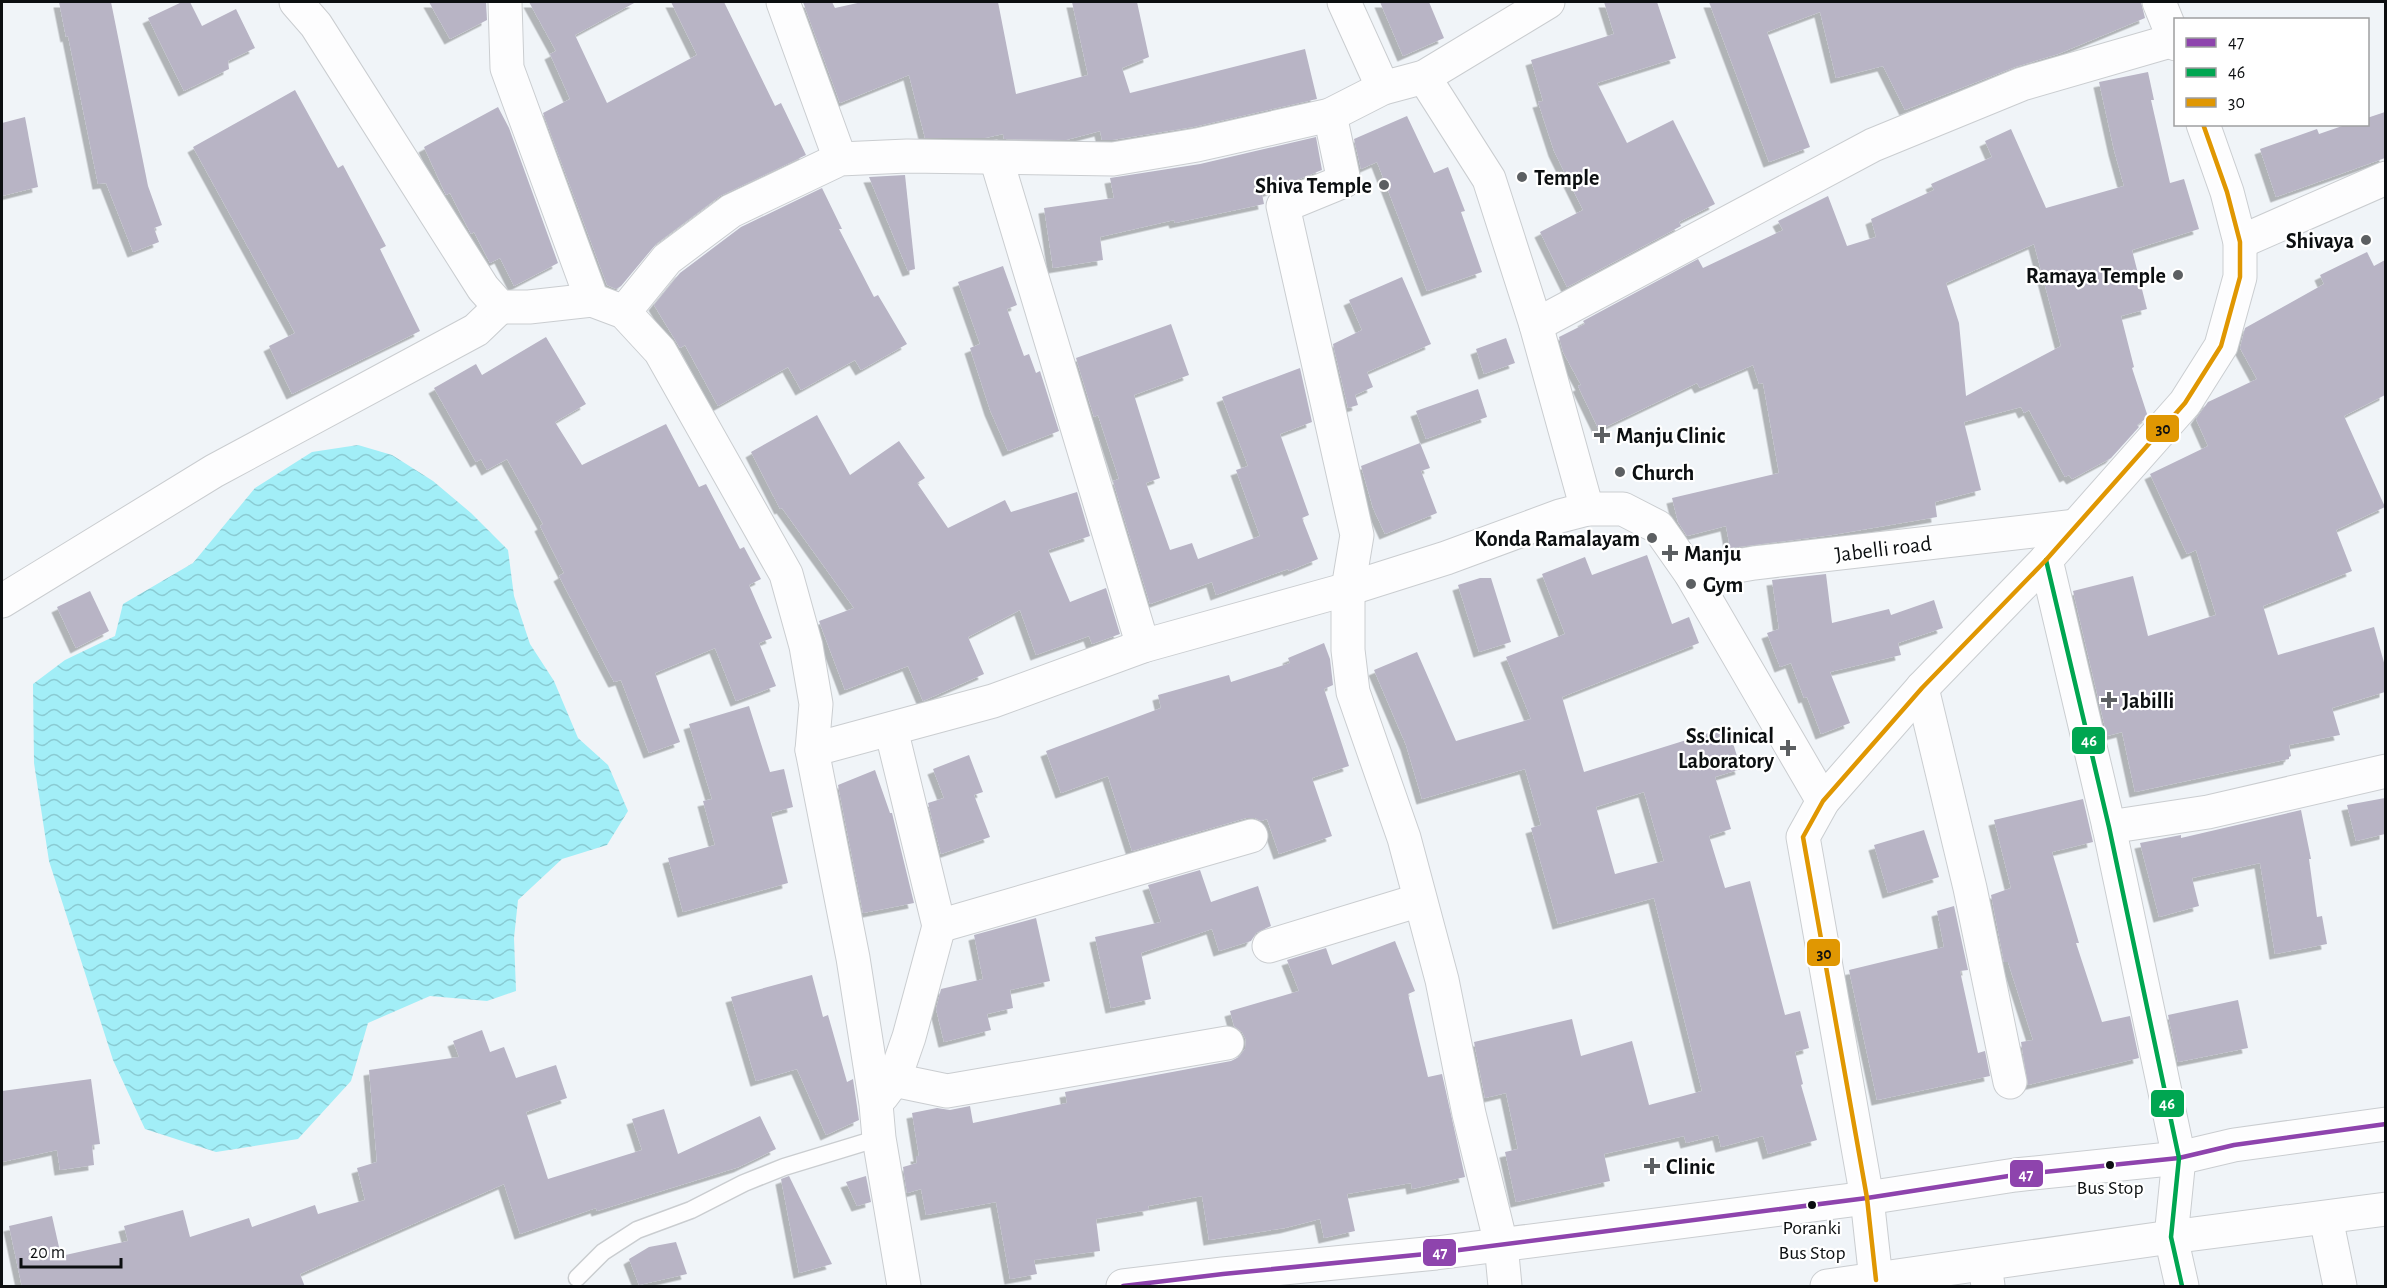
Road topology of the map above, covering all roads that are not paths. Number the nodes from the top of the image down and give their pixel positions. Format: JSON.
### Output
{"nodes":[{"id":1,"x":296,"y":2,"type":"edge"},
{"id":2,"x":505,"y":2,"type":"edge"},
{"id":3,"x":783,"y":2,"type":"edge"},
{"id":4,"x":1344,"y":2,"type":"edge"},
{"id":5,"x":1548,"y":2,"type":"edge"},
{"id":6,"x":2159,"y":2,"type":"edge"},
{"id":7,"x":2174,"y":40,"type":"edge"},
{"id":8,"x":2174,"y":42,"type":"edge"},
{"id":9,"x":1424,"y":77,"type":"junction"},
{"id":10,"x":1383,"y":88,"type":"junction"},
{"id":11,"x":1330,"y":115,"type":"junction"},
{"id":12,"x":2205,"y":126,"type":"edge"},
{"id":13,"x":996,"y":158,"type":"junction"},
{"id":14,"x":840,"y":159,"type":"junction"},
{"id":15,"x":2385,"y":178,"type":"edge"},
{"id":16,"x":2240,"y":242,"type":"junction"},
{"id":17,"x":592,"y":300,"type":"junction"},
{"id":18,"x":500,"y":307,"type":"junction"},
{"id":19,"x":624,"y":312,"type":"junction"},
{"id":20,"x":1536,"y":325,"type":"junction"},
{"id":21,"x":1587,"y":509,"type":"junction"},
{"id":22,"x":2076,"y":526,"type":"junction"},
{"id":23,"x":2046,"y":560,"type":"junction"},
{"id":24,"x":1691,"y":574,"type":"junction"},
{"id":25,"x":1348,"y":589,"type":"junction"},
{"id":26,"x":2,"y":602,"type":"edge"},
{"id":27,"x":1143,"y":646,"type":"junction"},
{"id":28,"x":1922,"y":688,"type":"junction"},
{"id":29,"x":891,"y":729,"type":"junction"},
{"id":30,"x":812,"y":750,"type":"junction"},
{"id":31,"x":2385,"y":771,"type":"edge"},
{"id":32,"x":1823,"y":801,"type":"junction"},
{"id":33,"x":2109,"y":827,"type":"junction"},
{"id":34,"x":1251,"y":836,"type":"dead end"},
{"id":35,"x":1420,"y":900,"type":"junction"},
{"id":36,"x":939,"y":926,"type":"junction"},
{"id":37,"x":1269,"y":946,"type":"dead end"},
{"id":38,"x":1227,"y":1043,"type":"dead end"},
{"id":39,"x":2010,"y":1082,"type":"dead end"},
{"id":40,"x":885,"y":1092,"type":"junction"},
{"id":41,"x":2385,"y":1124,"type":"edge"},
{"id":42,"x":879,"y":1138,"type":"junction"},
{"id":43,"x":2179,"y":1158,"type":"junction"},
{"id":44,"x":1867,"y":1198,"type":"junction"},
{"id":45,"x":2385,"y":1209,"type":"edge"},
{"id":46,"x":2326,"y":1218,"type":"junction"},
{"id":47,"x":2171,"y":1237,"type":"junction"},
{"id":48,"x":1501,"y":1244,"type":"junction"},
{"id":49,"x":1986,"y":1275,"type":"edge"},
{"id":50,"x":577,"y":1278,"type":"dead end"},
{"id":51,"x":1876,"y":1280,"type":"junction"},
{"id":52,"x":904,"y":1287,"type":"edge"},
{"id":53,"x":1123,"y":1287,"type":"edge"},
{"id":54,"x":1505,"y":1287,"type":"edge"},
{"id":55,"x":1827,"y":1287,"type":"edge"},
{"id":56,"x":2182,"y":1287,"type":"edge"},
{"id":57,"x":2340,"y":1287,"type":"edge"}],
"edges":[{"from":1,"to":18,"type":"main road"},
{"from":2,"to":17,"type":"main road"},
{"from":3,"to":14,"type":"main road"},
{"from":4,"to":10,"type":"main road"},
{"from":5,"to":9,"type":"main road"},
{"from":6,"to":7,"type":"main road"},
{"from":8,"to":20,"type":"main road"},
{"from":9,"to":10,"type":"main road"},
{"from":9,"to":20,"type":"main road"},
{"from":10,"to":11,"type":"main road"},
{"from":11,"to":13,"type":"main road"},
{"from":11,"to":25,"type":"main road"},
{"from":12,"to":16,"type":"main road"},
{"from":13,"to":14,"type":"main road"},
{"from":13,"to":27,"type":"main road"},
{"from":14,"to":19,"type":"main road"},
{"from":15,"to":16,"type":"main road"},
{"from":16,"to":22,"type":"main road"},
{"from":17,"to":18,"type":"main road"},
{"from":17,"to":19,"type":"main road"},
{"from":18,"to":26,"type":"main road"},
{"from":19,"to":30,"type":"main road"},
{"from":20,"to":21,"type":"main road"},
{"from":21,"to":24,"type":"main road"},
{"from":21,"to":25,"type":"main road"},
{"from":22,"to":23,"type":"main road"},
{"from":22,"to":24,"type":"main road","name":"Jabelli road"},
{"from":23,"to":28,"type":"main road"},
{"from":23,"to":33,"type":"main road"},
{"from":24,"to":32,"type":"main road"},
{"from":25,"to":27,"type":"main road"},
{"from":25,"to":35,"type":"main road"},
{"from":27,"to":29,"type":"main road"},
{"from":28,"to":32,"type":"main road"},
{"from":28,"to":39,"type":"main road"},
{"from":29,"to":30,"type":"main road"},
{"from":29,"to":36,"type":"main road"},
{"from":30,"to":40,"type":"main road"},
{"from":31,"to":33,"type":"main road"},
{"from":32,"to":44,"type":"main road"},
{"from":33,"to":43,"type":"main road"},
{"from":34,"to":36,"type":"main road"},
{"from":35,"to":37,"type":"main road"},
{"from":35,"to":48,"type":"main road"},
{"from":36,"to":40,"type":"main road"},
{"from":38,"to":40,"type":"main road"},
{"from":40,"to":42,"type":"main road"},
{"from":41,"to":43,"type":"main road"},
{"from":42,"to":50,"type":"lane"},
{"from":42,"to":52,"type":"main road"},
{"from":43,"to":44,"type":"main road"},
{"from":43,"to":47,"type":"main road"},
{"from":44,"to":48,"type":"main road"},
{"from":44,"to":51,"type":"main road"},
{"from":45,"to":46,"type":"main road"},
{"from":46,"to":47,"type":"main road"},
{"from":46,"to":57,"type":"main road"},
{"from":47,"to":49,"type":"main road"},
{"from":47,"to":56,"type":"main road"},
{"from":48,"to":53,"type":"main road"},
{"from":48,"to":54,"type":"main road"},
{"from":49,"to":51,"type":"main road"},
{"from":51,"to":55,"type":"main road"}]}
